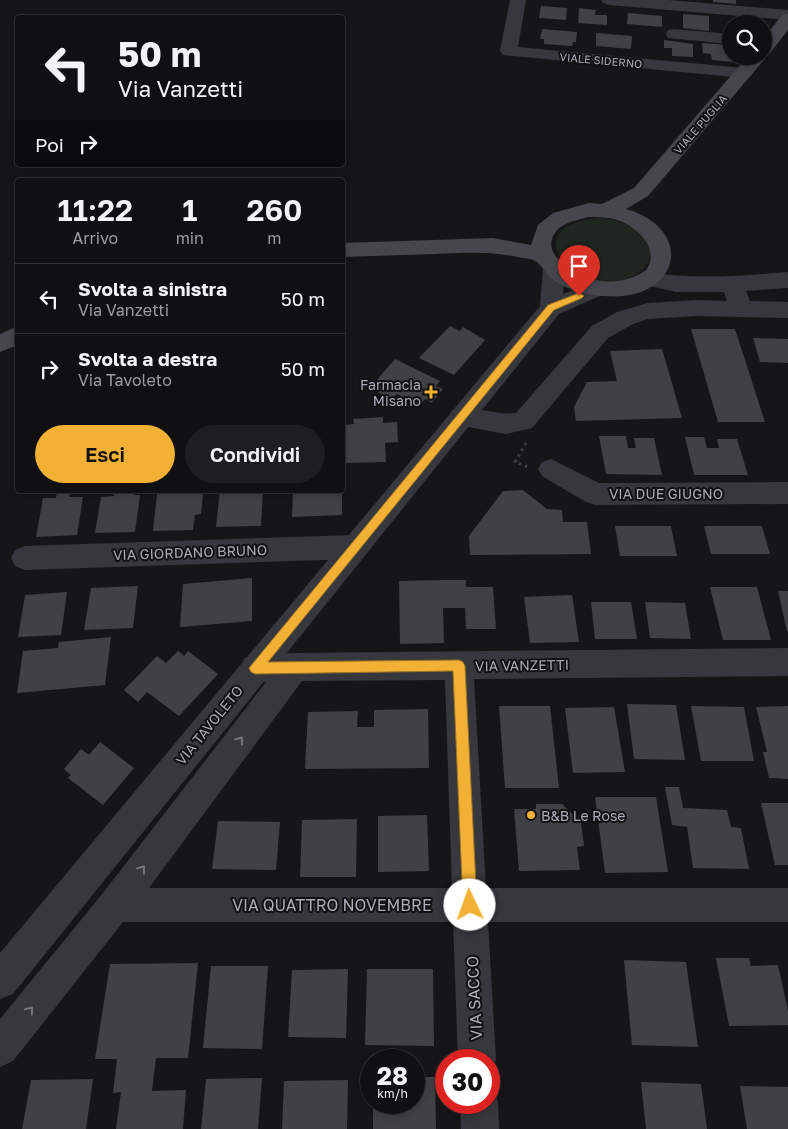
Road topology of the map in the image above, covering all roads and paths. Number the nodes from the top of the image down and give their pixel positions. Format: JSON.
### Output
{"nodes":[{"id":1,"x":518,"y":0,"type":"edge"},
{"id":2,"x":609,"y":0,"type":"edge"},
{"id":3,"x":788,"y":15,"type":"edge"},
{"id":4,"x":788,"y":19,"type":"edge"},
{"id":5,"x":674,"y":34,"type":"dead end"},
{"id":6,"x":722,"y":37,"type":"edge"},
{"id":7,"x":772,"y":38,"type":"edge"},
{"id":8,"x":750,"y":65,"type":"edge"},
{"id":9,"x":744,"y":73,"type":"junction"},
{"id":10,"x":641,"y":192,"type":"junction"},
{"id":11,"x":606,"y":211,"type":"junction"},
{"id":12,"x":549,"y":226,"type":"junction"},
{"id":13,"x":648,"y":228,"type":"junction"},
{"id":14,"x":494,"y":245,"type":"junction"},
{"id":15,"x":345,"y":250,"type":"edge"},
{"id":16,"x":662,"y":256,"type":"junction"},
{"id":17,"x":549,"y":263,"type":"junction"},
{"id":18,"x":649,"y":279,"type":"junction"},
{"id":19,"x":788,"y":280,"type":"edge"},
{"id":20,"x":724,"y":283,"type":"junction"},
{"id":21,"x":596,"y":289,"type":"junction"},
{"id":22,"x":551,"y":308,"type":"junction"},
{"id":23,"x":741,"y":309,"type":"junction"},
{"id":24,"x":788,"y":310,"type":"edge"},
{"id":25,"x":15,"y":336,"type":"edge"},
{"id":26,"x":0,"y":344,"type":"edge"},
{"id":27,"x":461,"y":417,"type":"junction"},
{"id":28,"x":523,"y":421,"type":"junction"},
{"id":29,"x":551,"y":469,"type":"joint"},
{"id":30,"x":788,"y":492,"type":"edge"},
{"id":31,"x":355,"y":547,"type":"junction"},
{"id":32,"x":25,"y":558,"type":"dead end"},
{"id":33,"x":788,"y":662,"type":"edge"},
{"id":34,"x":459,"y":666,"type":"junction"},
{"id":35,"x":255,"y":668,"type":"junction"},
{"id":36,"x":295,"y":668,"type":"junction"},
{"id":37,"x":115,"y":905,"type":"junction"},
{"id":38,"x":470,"y":905,"type":"junction"},
{"id":39,"x":788,"y":905,"type":"edge"},
{"id":40,"x":0,"y":981,"type":"edge"},
{"id":41,"x":0,"y":1048,"type":"edge"},
{"id":42,"x":477,"y":1049,"type":"edge"},
{"id":43,"x":479,"y":1114,"type":"edge"},
{"id":44,"x":480,"y":1129,"type":"edge"}],
"edges":[{"from":1,"to":9,"type":"street","name":"VIALE SIDERNO"},
{"from":2,"to":3,"type":"street"},
{"from":4,"to":7,"type":"main road","name":"VIALE PUGLIA"},
{"from":5,"to":6,"type":"street"},
{"from":8,"to":9,"type":"main road","name":"VIALE PUGLIA"},
{"from":9,"to":10,"type":"main road","name":"VIALE PUGLIA"},
{"from":10,"to":11,"type":"main road","name":"VIALE PUGLIA"},
{"from":10,"to":13,"type":"main road"},
{"from":11,"to":12,"type":"main road"},
{"from":11,"to":13,"type":"main road"},
{"from":12,"to":14,"type":"main road"},
{"from":12,"to":17,"type":"main road"},
{"from":13,"to":16,"type":"main road"},
{"from":14,"to":15,"type":"main road"},
{"from":14,"to":17,"type":"main road"},
{"from":16,"to":18,"type":"main road"},
{"from":16,"to":20,"type":"street"},
{"from":17,"to":21,"type":"main road"},
{"from":17,"to":22,"type":"street"},
{"from":18,"to":20,"type":"street"},
{"from":18,"to":21,"type":"main road"},
{"from":19,"to":20,"type":"street"},
{"from":20,"to":23,"type":"street"},
{"from":21,"to":22,"type":"street","name":"VIA TAVOLETO"},
{"from":22,"to":27,"type":"street","name":"VIA TAVOLETO"},
{"from":23,"to":24,"type":"street"},
{"from":23,"to":28,"type":"street"},
{"from":25,"to":26,"type":"main road"},
{"from":27,"to":28,"type":"street"},
{"from":27,"to":31,"type":"street","name":"VIA TAVOLETO"},
{"from":28,"to":29,"type":"path"},
{"from":29,"to":30,"type":"street","name":"VIA DUE GIUGNO"},
{"from":31,"to":32,"type":"street","name":"VIA GIORDANO BRUNO"},
{"from":31,"to":35,"type":"street","name":"VIA TAVOLETO"},
{"from":33,"to":34,"type":"street","name":"VIA VANZETTI"},
{"from":34,"to":36,"type":"street","name":"VIA VANZETTI"},
{"from":34,"to":38,"type":"street","name":"VIA SACCO"},
{"from":35,"to":36,"type":"street","name":"VIA VANZETTI"},
{"from":35,"to":40,"type":"street","name":"VIA TAVOLETO"},
{"from":37,"to":36,"type":"street","one_way":true},
{"from":37,"to":38,"type":"street","name":"VIA QUATTRO NOVEMBRE"},
{"from":41,"to":37,"type":"street","one_way":true},
{"from":38,"to":39,"type":"street","name":"VIA QUATTRO NOVEMBRE"},
{"from":38,"to":42,"type":"street","name":"VIA SACCO"},
{"from":43,"to":44,"type":"street"}]}
